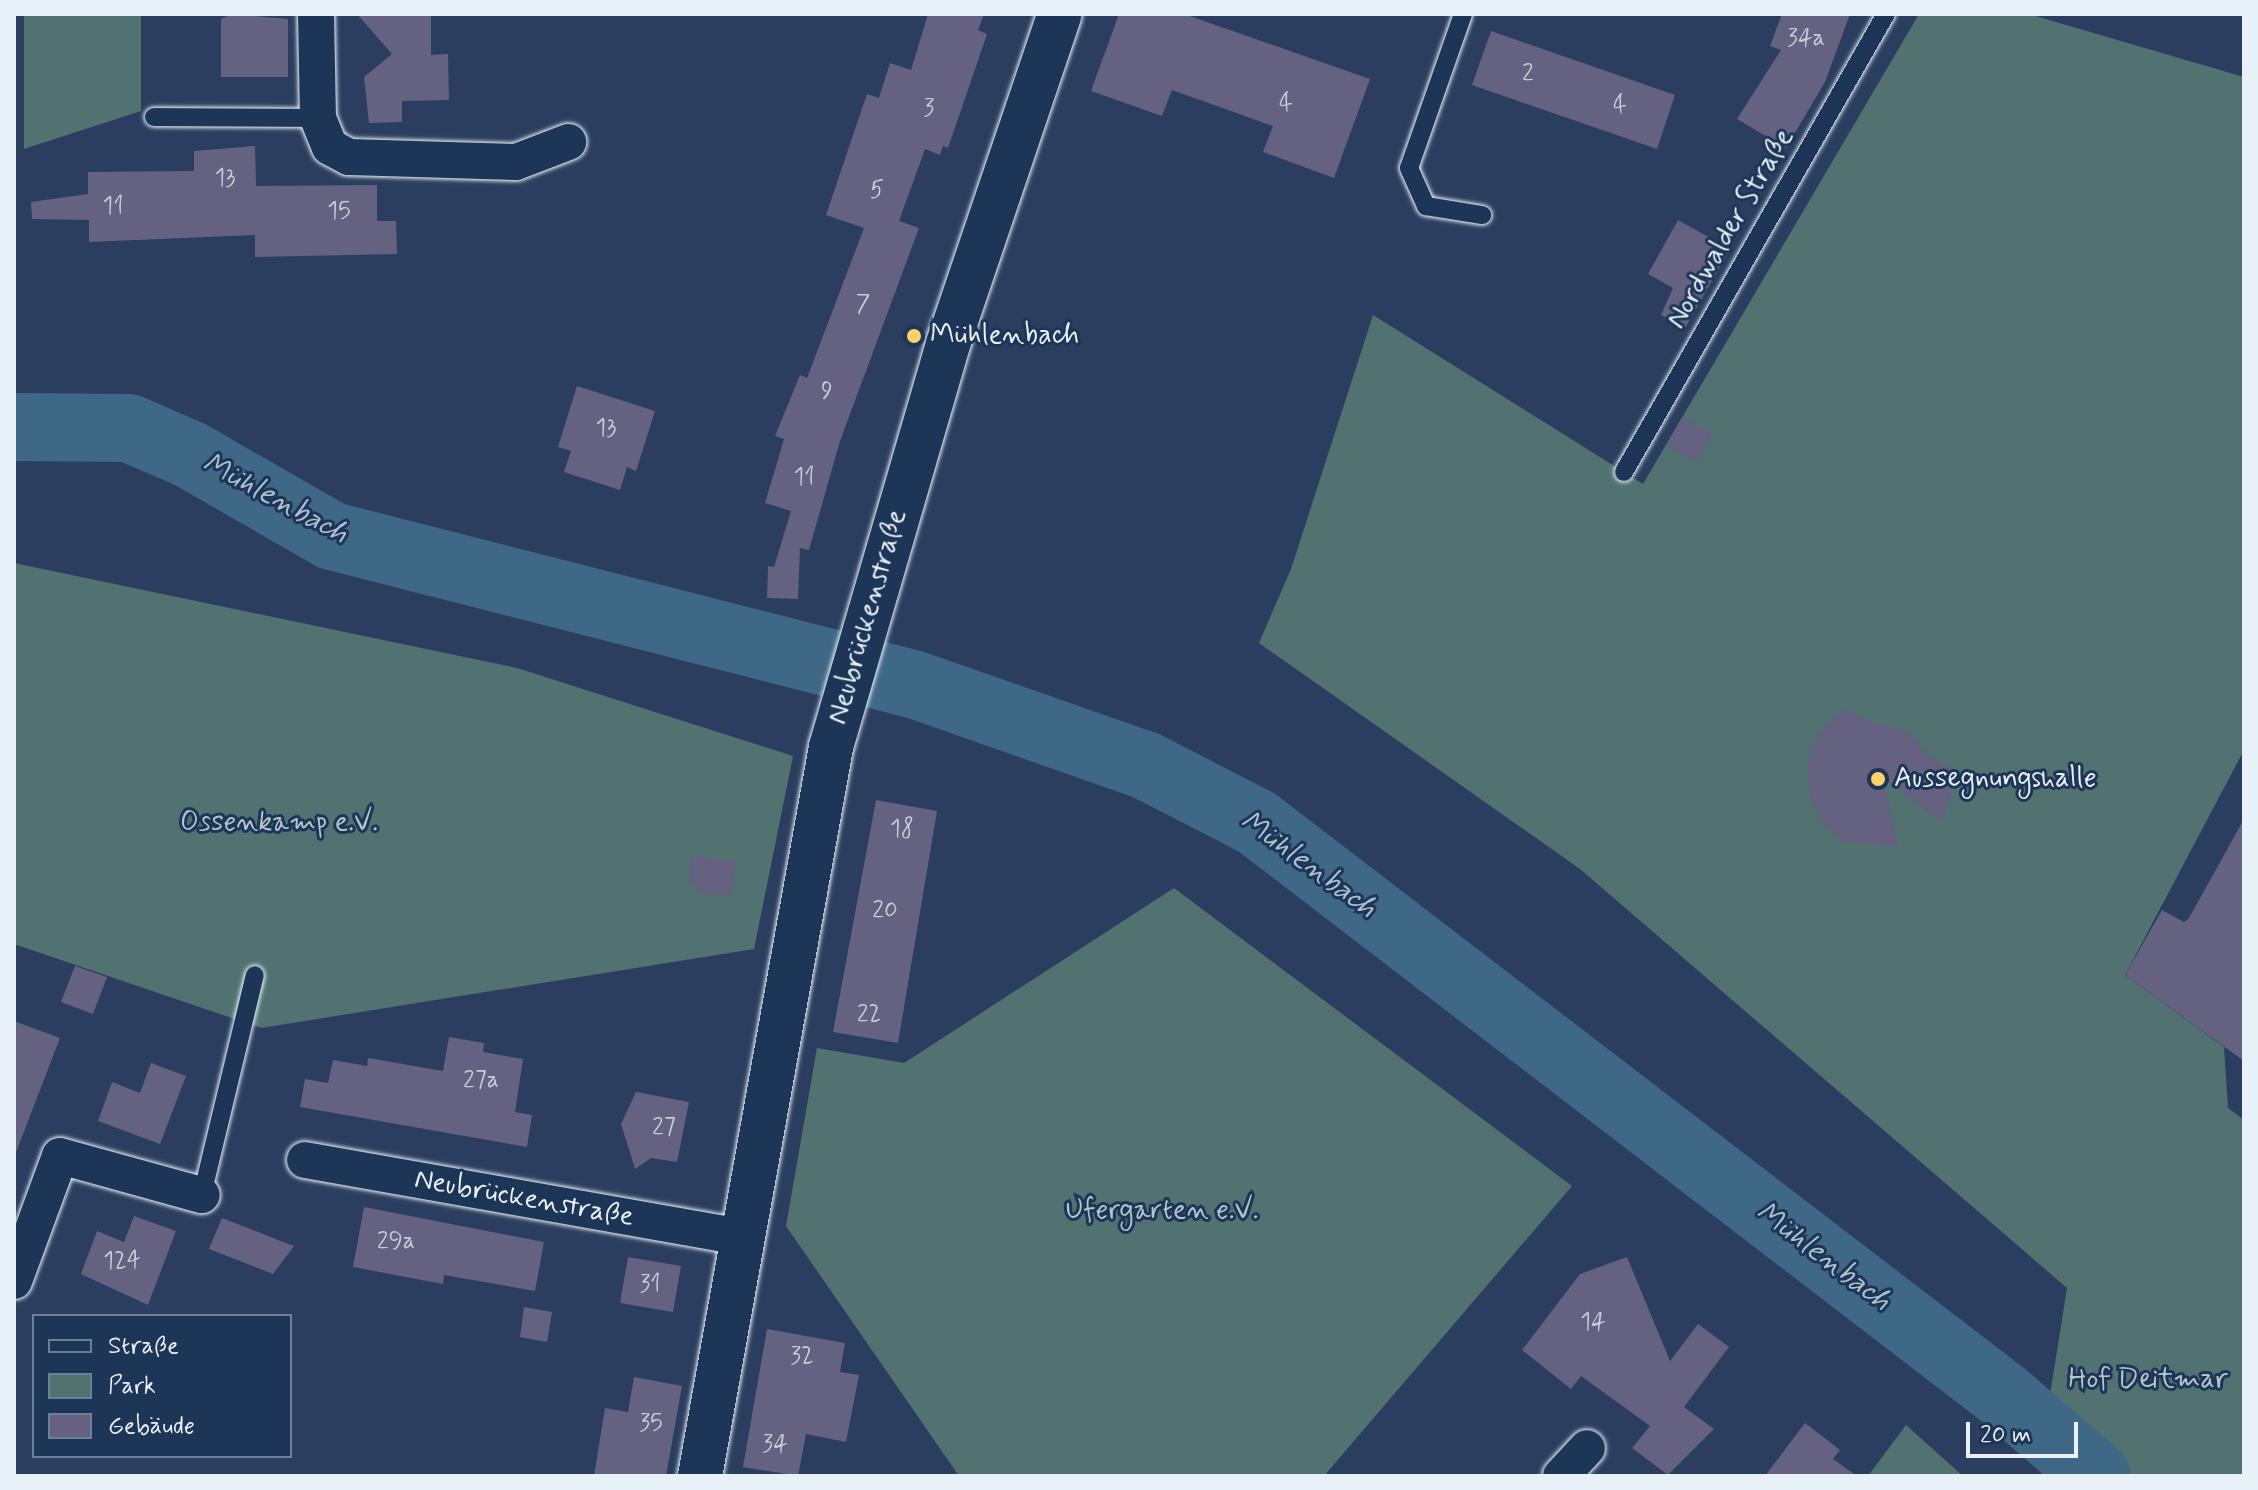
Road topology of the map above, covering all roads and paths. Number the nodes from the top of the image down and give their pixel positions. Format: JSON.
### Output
{"nodes":[{"id":1,"x":316,"y":14,"type":"edge"},
{"id":2,"x":1060,"y":14,"type":"edge"},
{"id":3,"x":1463,"y":14,"type":"edge"},
{"id":4,"x":1886,"y":14,"type":"edge"},
{"id":5,"x":154,"y":117,"type":"dead end"},
{"id":6,"x":318,"y":118,"type":"junction"},
{"id":7,"x":568,"y":142,"type":"dead end"},
{"id":8,"x":1482,"y":215,"type":"dead end"},
{"id":9,"x":1624,"y":472,"type":"dead end"},
{"id":10,"x":255,"y":975,"type":"dead end"},
{"id":11,"x":305,"y":1160,"type":"dead end"},
{"id":12,"x":202,"y":1195,"type":"joint"},
{"id":13,"x":743,"y":1237,"type":"junction"},
{"id":14,"x":14,"y":1281,"type":"edge"},
{"id":15,"x":1587,"y":1448,"type":"dead end"},
{"id":16,"x":700,"y":1476,"type":"edge"},
{"id":17,"x":1561,"y":1476,"type":"edge"}],
"edges":[{"from":1,"to":6,"type":"street"},
{"from":2,"to":13,"type":"street","name":"Neubrückenstraße"},
{"from":3,"to":8,"type":"lane"},
{"from":4,"to":9,"type":"lane","name":"Nordwalder Straße"},
{"from":5,"to":6,"type":"lane"},
{"from":6,"to":7,"type":"street"},
{"from":10,"to":12,"type":"lane"},
{"from":11,"to":13,"type":"street","name":"Neubrückenstraße"},
{"from":12,"to":14,"type":"street"},
{"from":13,"to":16,"type":"street","name":"Neubrückenstraße"},
{"from":15,"to":17,"type":"street"}]}
